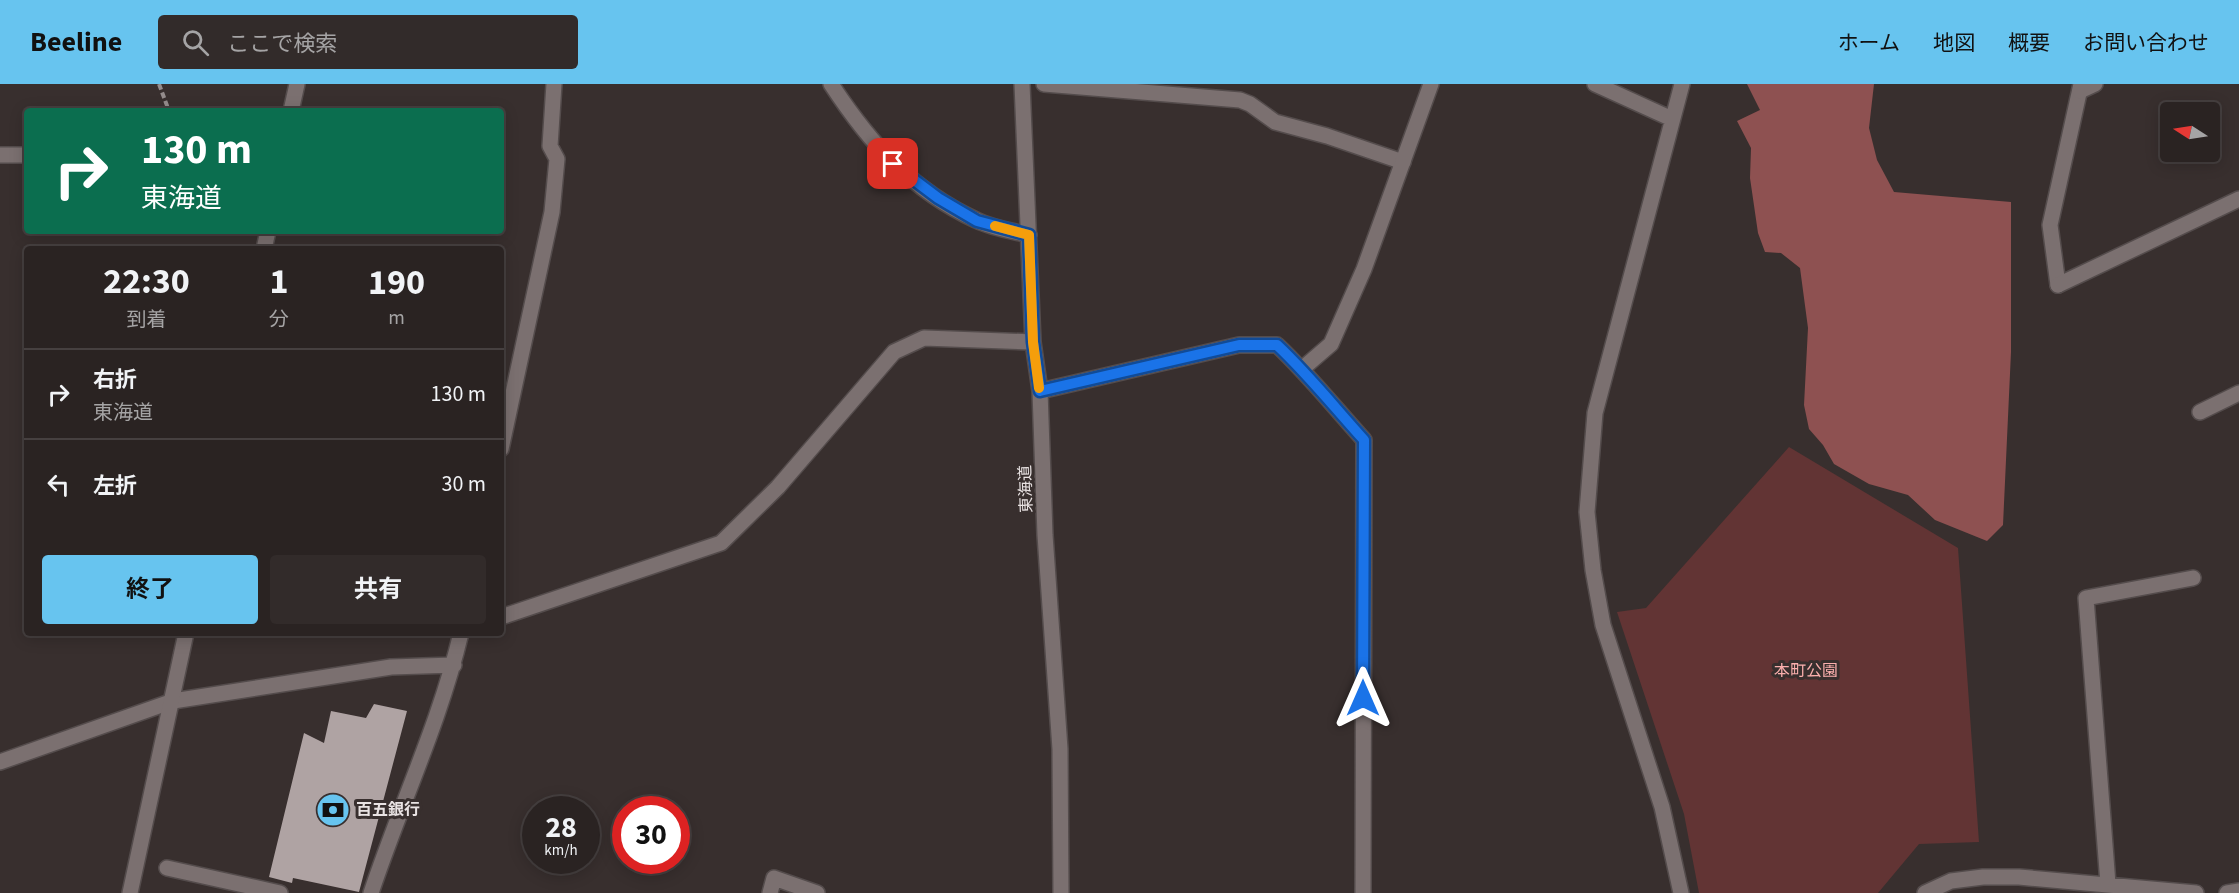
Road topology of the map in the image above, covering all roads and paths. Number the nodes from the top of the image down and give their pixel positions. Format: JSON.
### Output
{"nodes":[{"id":1,"x":159,"y":84,"type":"edge"},
{"id":2,"x":297,"y":84,"type":"edge"},
{"id":3,"x":554,"y":84,"type":"edge"},
{"id":4,"x":831,"y":84,"type":"edge"},
{"id":5,"x":1022,"y":84,"type":"edge"},
{"id":6,"x":1044,"y":84,"type":"edge"},
{"id":7,"x":1431,"y":84,"type":"edge"},
{"id":8,"x":1595,"y":84,"type":"edge"},
{"id":9,"x":1682,"y":84,"type":"edge"},
{"id":10,"x":2095,"y":84,"type":"edge"},
{"id":11,"x":2081,"y":87,"type":"edge"},
{"id":12,"x":168,"y":108,"type":"edge"},
{"id":13,"x":292,"y":108,"type":"edge"},
{"id":14,"x":1672,"y":119,"type":"junction"},
{"id":15,"x":0,"y":155,"type":"edge"},
{"id":16,"x":24,"y":155,"type":"edge"},
{"id":17,"x":1403,"y":162,"type":"junction"},
{"id":18,"x":2239,"y":199,"type":"edge"},
{"id":19,"x":1029,"y":235,"type":"junction"},
{"id":20,"x":1033,"y":342,"type":"junction"},
{"id":21,"x":1302,"y":369,"type":"junction"},
{"id":22,"x":1040,"y":391,"type":"junction"},
{"id":23,"x":2239,"y":393,"type":"edge"},
{"id":24,"x":2200,"y":412,"type":"dead end"},
{"id":25,"x":504,"y":435,"type":"edge"},
{"id":26,"x":2193,"y":578,"type":"dead end"},
{"id":27,"x":504,"y":616,"type":"edge"},
{"id":28,"x":185,"y":636,"type":"edge"},
{"id":29,"x":461,"y":636,"type":"edge"},
{"id":30,"x":454,"y":665,"type":"junction"},
{"id":31,"x":173,"y":701,"type":"junction"},
{"id":32,"x":0,"y":762,"type":"edge"},
{"id":33,"x":167,"y":868,"type":"dead end"},
{"id":34,"x":2109,"y":884,"type":"junction"},
{"id":35,"x":2239,"y":891,"type":"edge"},
{"id":36,"x":130,"y":893,"type":"edge"},
{"id":37,"x":280,"y":893,"type":"edge"},
{"id":38,"x":371,"y":893,"type":"edge"},
{"id":39,"x":770,"y":893,"type":"edge"},
{"id":40,"x":817,"y":893,"type":"edge"},
{"id":41,"x":1061,"y":893,"type":"edge"},
{"id":42,"x":1363,"y":893,"type":"edge"},
{"id":43,"x":1681,"y":893,"type":"edge"},
{"id":44,"x":1925,"y":893,"type":"edge"},
{"id":45,"x":2196,"y":893,"type":"edge"},
{"id":46,"x":2227,"y":893,"type":"edge"}],
"edges":[{"from":1,"to":12,"type":"path"},
{"from":2,"to":13,"type":"street"},
{"from":3,"to":25,"type":"street"},
{"from":4,"to":19,"type":"street"},
{"from":5,"to":19,"type":"street","name":"東海道"},
{"from":6,"to":17,"type":"street"},
{"from":7,"to":17,"type":"street"},
{"from":8,"to":14,"type":"street"},
{"from":9,"to":14,"type":"street"},
{"from":10,"to":11,"type":"street"},
{"from":11,"to":18,"type":"street"},
{"from":14,"to":43,"type":"street"},
{"from":15,"to":16,"type":"street"},
{"from":17,"to":21,"type":"street"},
{"from":19,"to":20,"type":"street","name":"東海道"},
{"from":20,"to":22,"type":"street","name":"東海道"},
{"from":20,"to":27,"type":"street"},
{"from":21,"to":22,"type":"street"},
{"from":21,"to":42,"type":"street"},
{"from":22,"to":41,"type":"street","name":"東海道"},
{"from":23,"to":24,"type":"street"},
{"from":26,"to":34,"type":"street"},
{"from":28,"to":31,"type":"street"},
{"from":29,"to":30,"type":"street"},
{"from":30,"to":31,"type":"street"},
{"from":30,"to":38,"type":"street"},
{"from":31,"to":32,"type":"street"},
{"from":31,"to":36,"type":"street"},
{"from":33,"to":37,"type":"street"},
{"from":34,"to":44,"type":"street"},
{"from":34,"to":45,"type":"street"},
{"from":35,"to":46,"type":"street"},
{"from":39,"to":40,"type":"street"}]}
